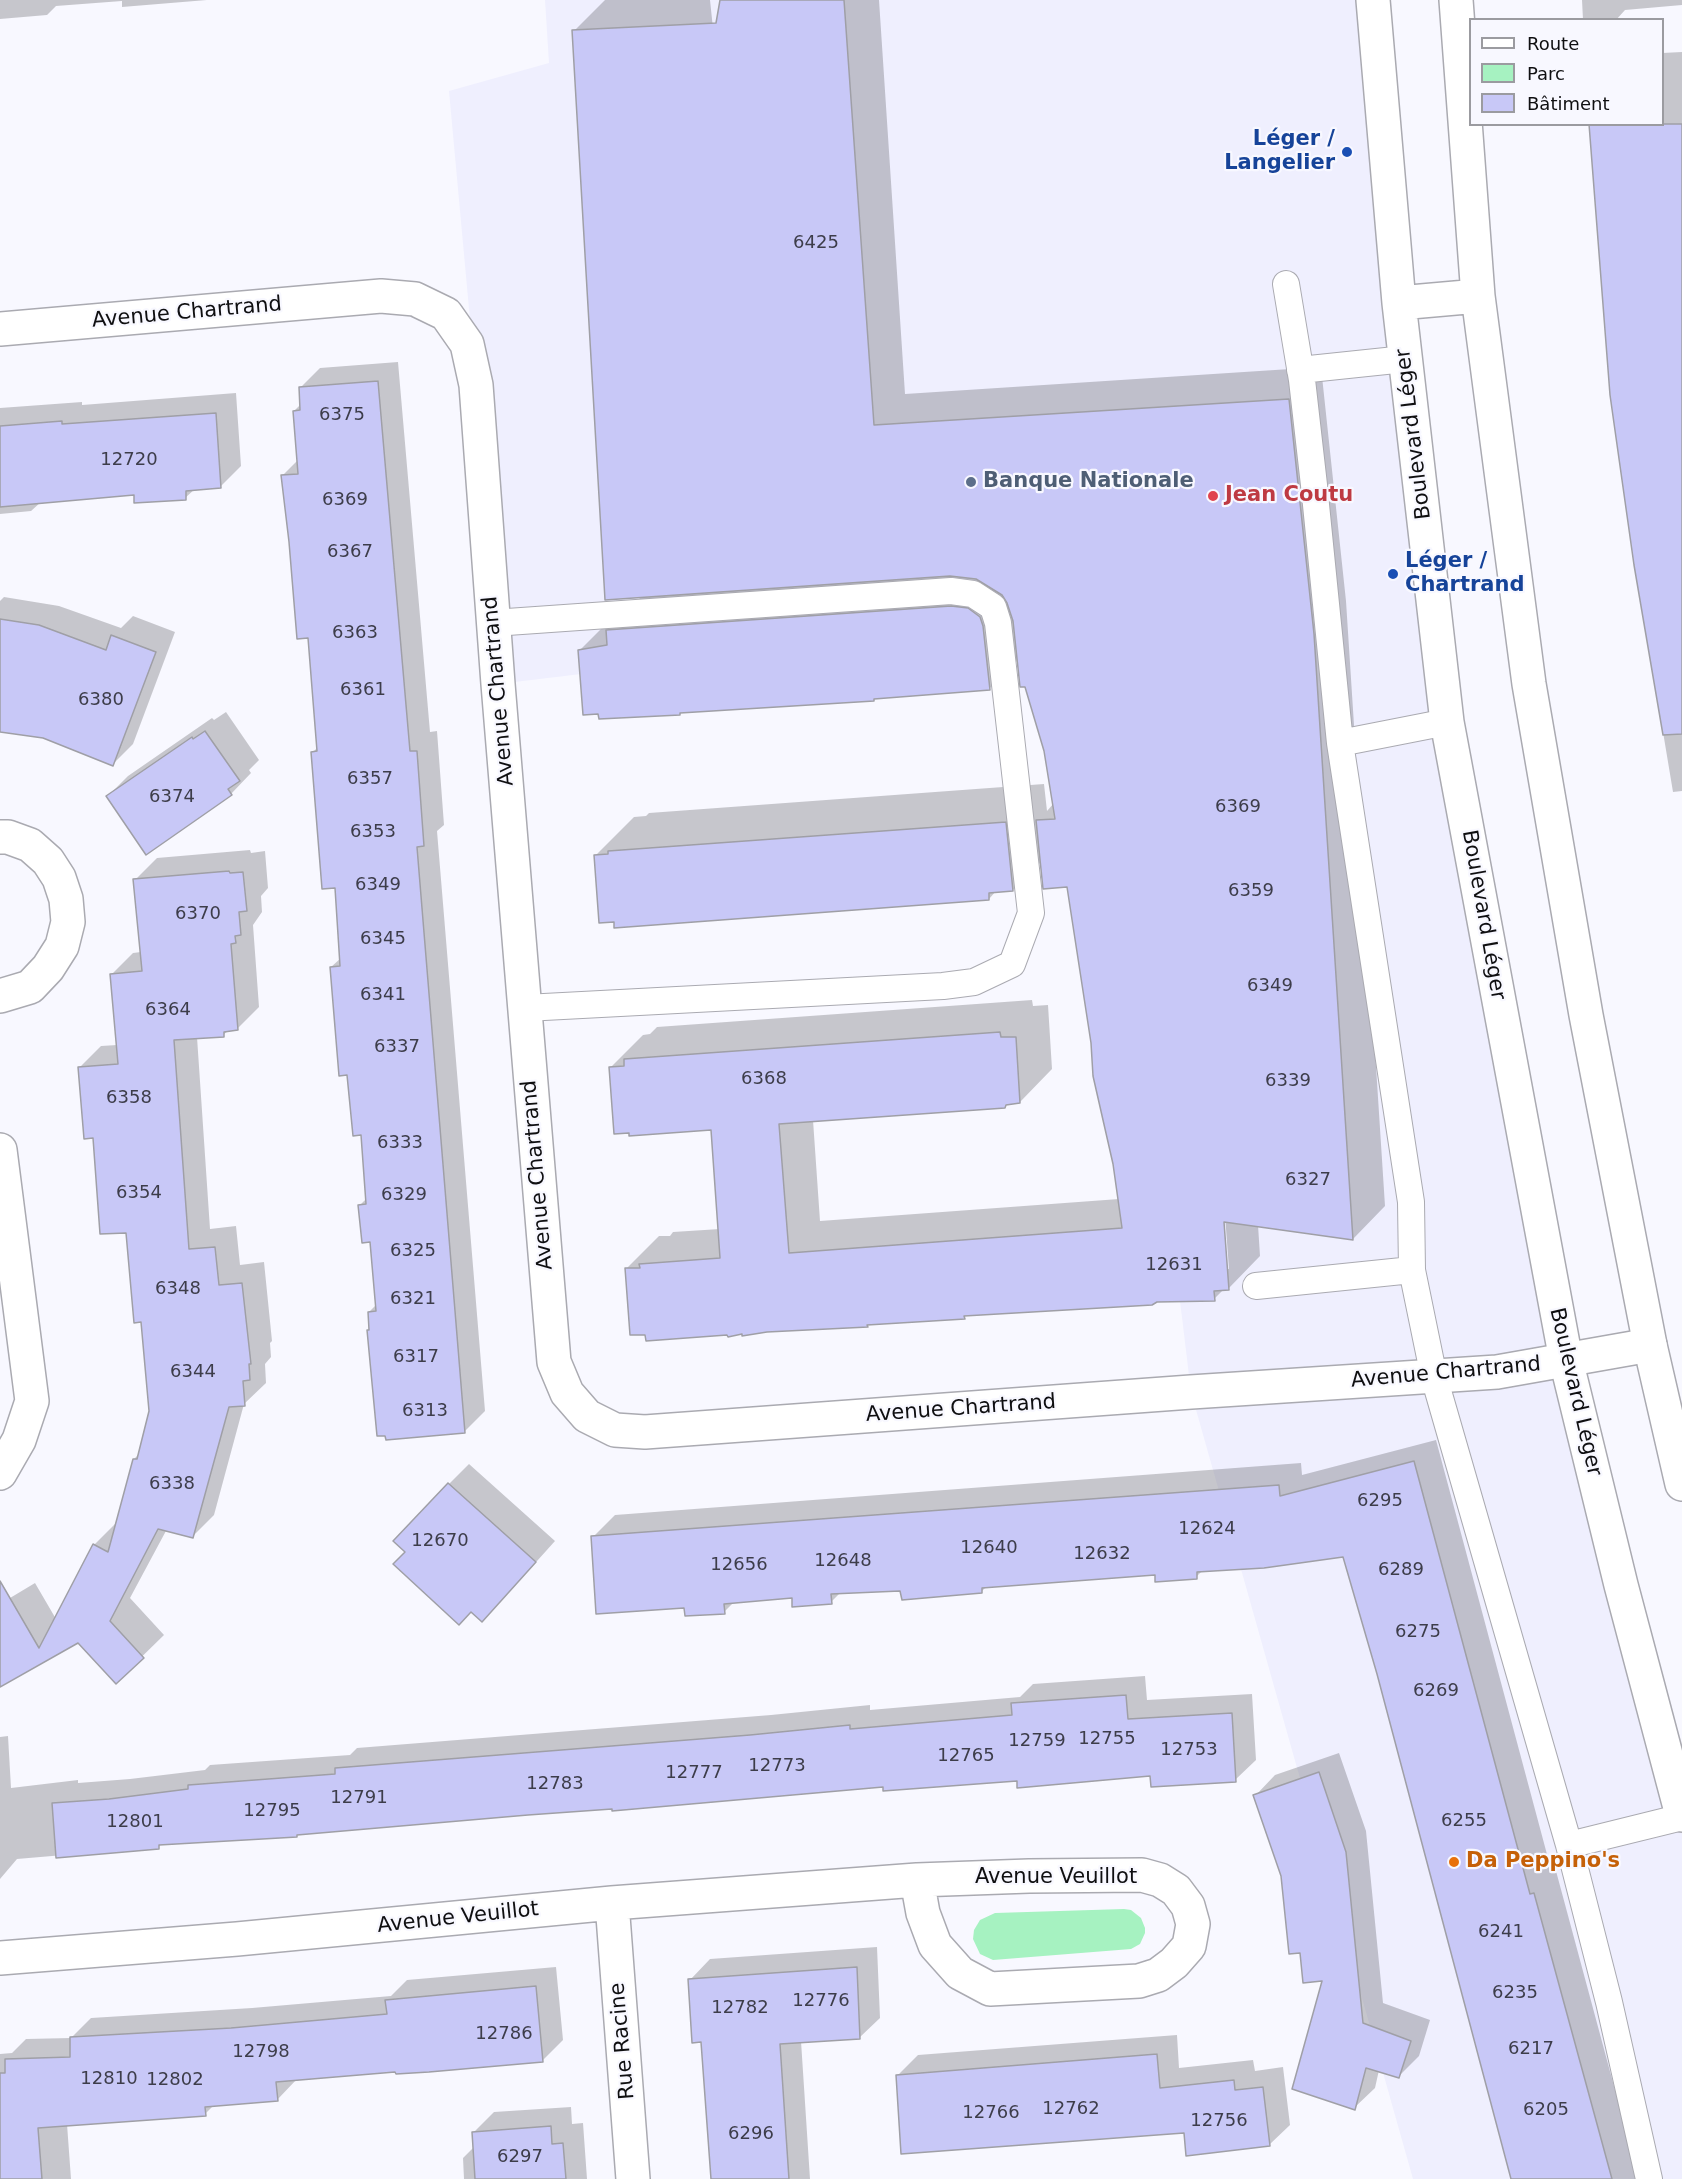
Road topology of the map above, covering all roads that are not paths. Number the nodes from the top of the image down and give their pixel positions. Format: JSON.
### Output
{"nodes":[{"id":1,"x":1373,"y":0,"type":"edge"},
{"id":2,"x":1456,"y":0,"type":"edge"},
{"id":3,"x":1286,"y":284,"type":"dead end"},
{"id":4,"x":1478,"y":296,"type":"junction"},
{"id":5,"x":1399,"y":303,"type":"junction"},
{"id":6,"x":0,"y":329,"type":"edge"},
{"id":7,"x":1405,"y":359,"type":"junction"},
{"id":8,"x":1300,"y":370,"type":"junction"},
{"id":9,"x":493,"y":623,"type":"junction"},
{"id":10,"x":1447,"y":722,"type":"junction"},
{"id":11,"x":1340,"y":743,"type":"junction"},
{"id":12,"x":0,"y":837,"type":"edge"},
{"id":13,"x":0,"y":996,"type":"edge"},
{"id":14,"x":525,"y":1008,"type":"junction"},
{"id":15,"x":0,"y":1150,"type":"edge"},
{"id":16,"x":1412,"y":1270,"type":"junction"},
{"id":17,"x":1256,"y":1286,"type":"dead end"},
{"id":18,"x":1650,"y":1345,"type":"junction"},
{"id":19,"x":1566,"y":1360,"type":"junction"},
{"id":20,"x":1434,"y":1377,"type":"junction"},
{"id":21,"x":0,"y":1473,"type":"edge"},
{"id":22,"x":1682,"y":1484,"type":"edge"},
{"id":23,"x":1682,"y":1816,"type":"edge"},
{"id":24,"x":1569,"y":1845,"type":"junction"},
{"id":25,"x":917,"y":1880,"type":"junction"},
{"id":26,"x":612,"y":1903,"type":"junction"},
{"id":27,"x":0,"y":1958,"type":"edge"},
{"id":28,"x":633,"y":2179,"type":"edge"},
{"id":29,"x":1649,"y":2179,"type":"edge"}],
"edges":[{"from":1,"to":5,"type":"street","name":"Boulevard Léger"},
{"from":2,"to":4,"type":"street"},
{"from":3,"to":8,"type":"lane"},
{"from":4,"to":5,"type":"street"},
{"from":4,"to":18,"type":"street"},
{"from":5,"to":7,"type":"street","name":"Boulevard Léger"},
{"from":6,"to":9,"type":"street","name":"Avenue Chartrand"},
{"from":7,"to":8,"type":"lane"},
{"from":7,"to":10,"type":"street","name":"Boulevard Léger"},
{"from":8,"to":11,"type":"lane"},
{"from":9,"to":14,"type":"street","name":"Avenue Chartrand"},
{"from":9,"to":14,"type":"lane"},
{"from":10,"to":11,"type":"lane"},
{"from":10,"to":19,"type":"street","name":"Boulevard Léger"},
{"from":11,"to":16,"type":"lane"},
{"from":12,"to":13,"type":"street"},
{"from":14,"to":20,"type":"street","name":"Avenue Chartrand"},
{"from":15,"to":21,"type":"street"},
{"from":16,"to":17,"type":"lane"},
{"from":16,"to":20,"type":"lane"},
{"from":18,"to":19,"type":"street","name":"Avenue Chartrand"},
{"from":18,"to":22,"type":"street"},
{"from":19,"to":20,"type":"street","name":"Avenue Chartrand"},
{"from":19,"to":23,"type":"street","name":"Boulevard Léger"},
{"from":20,"to":24,"type":"lane"},
{"from":23,"to":24,"type":"lane"},
{"from":24,"to":29,"type":"lane"},
{"from":25,"to":25,"type":"street","name":"Avenue Veuillot"},
{"from":25,"to":26,"type":"street","name":"Avenue Veuillot"},
{"from":26,"to":27,"type":"street","name":"Avenue Veuillot"},
{"from":26,"to":28,"type":"street","name":"Rue Racine"}]}
